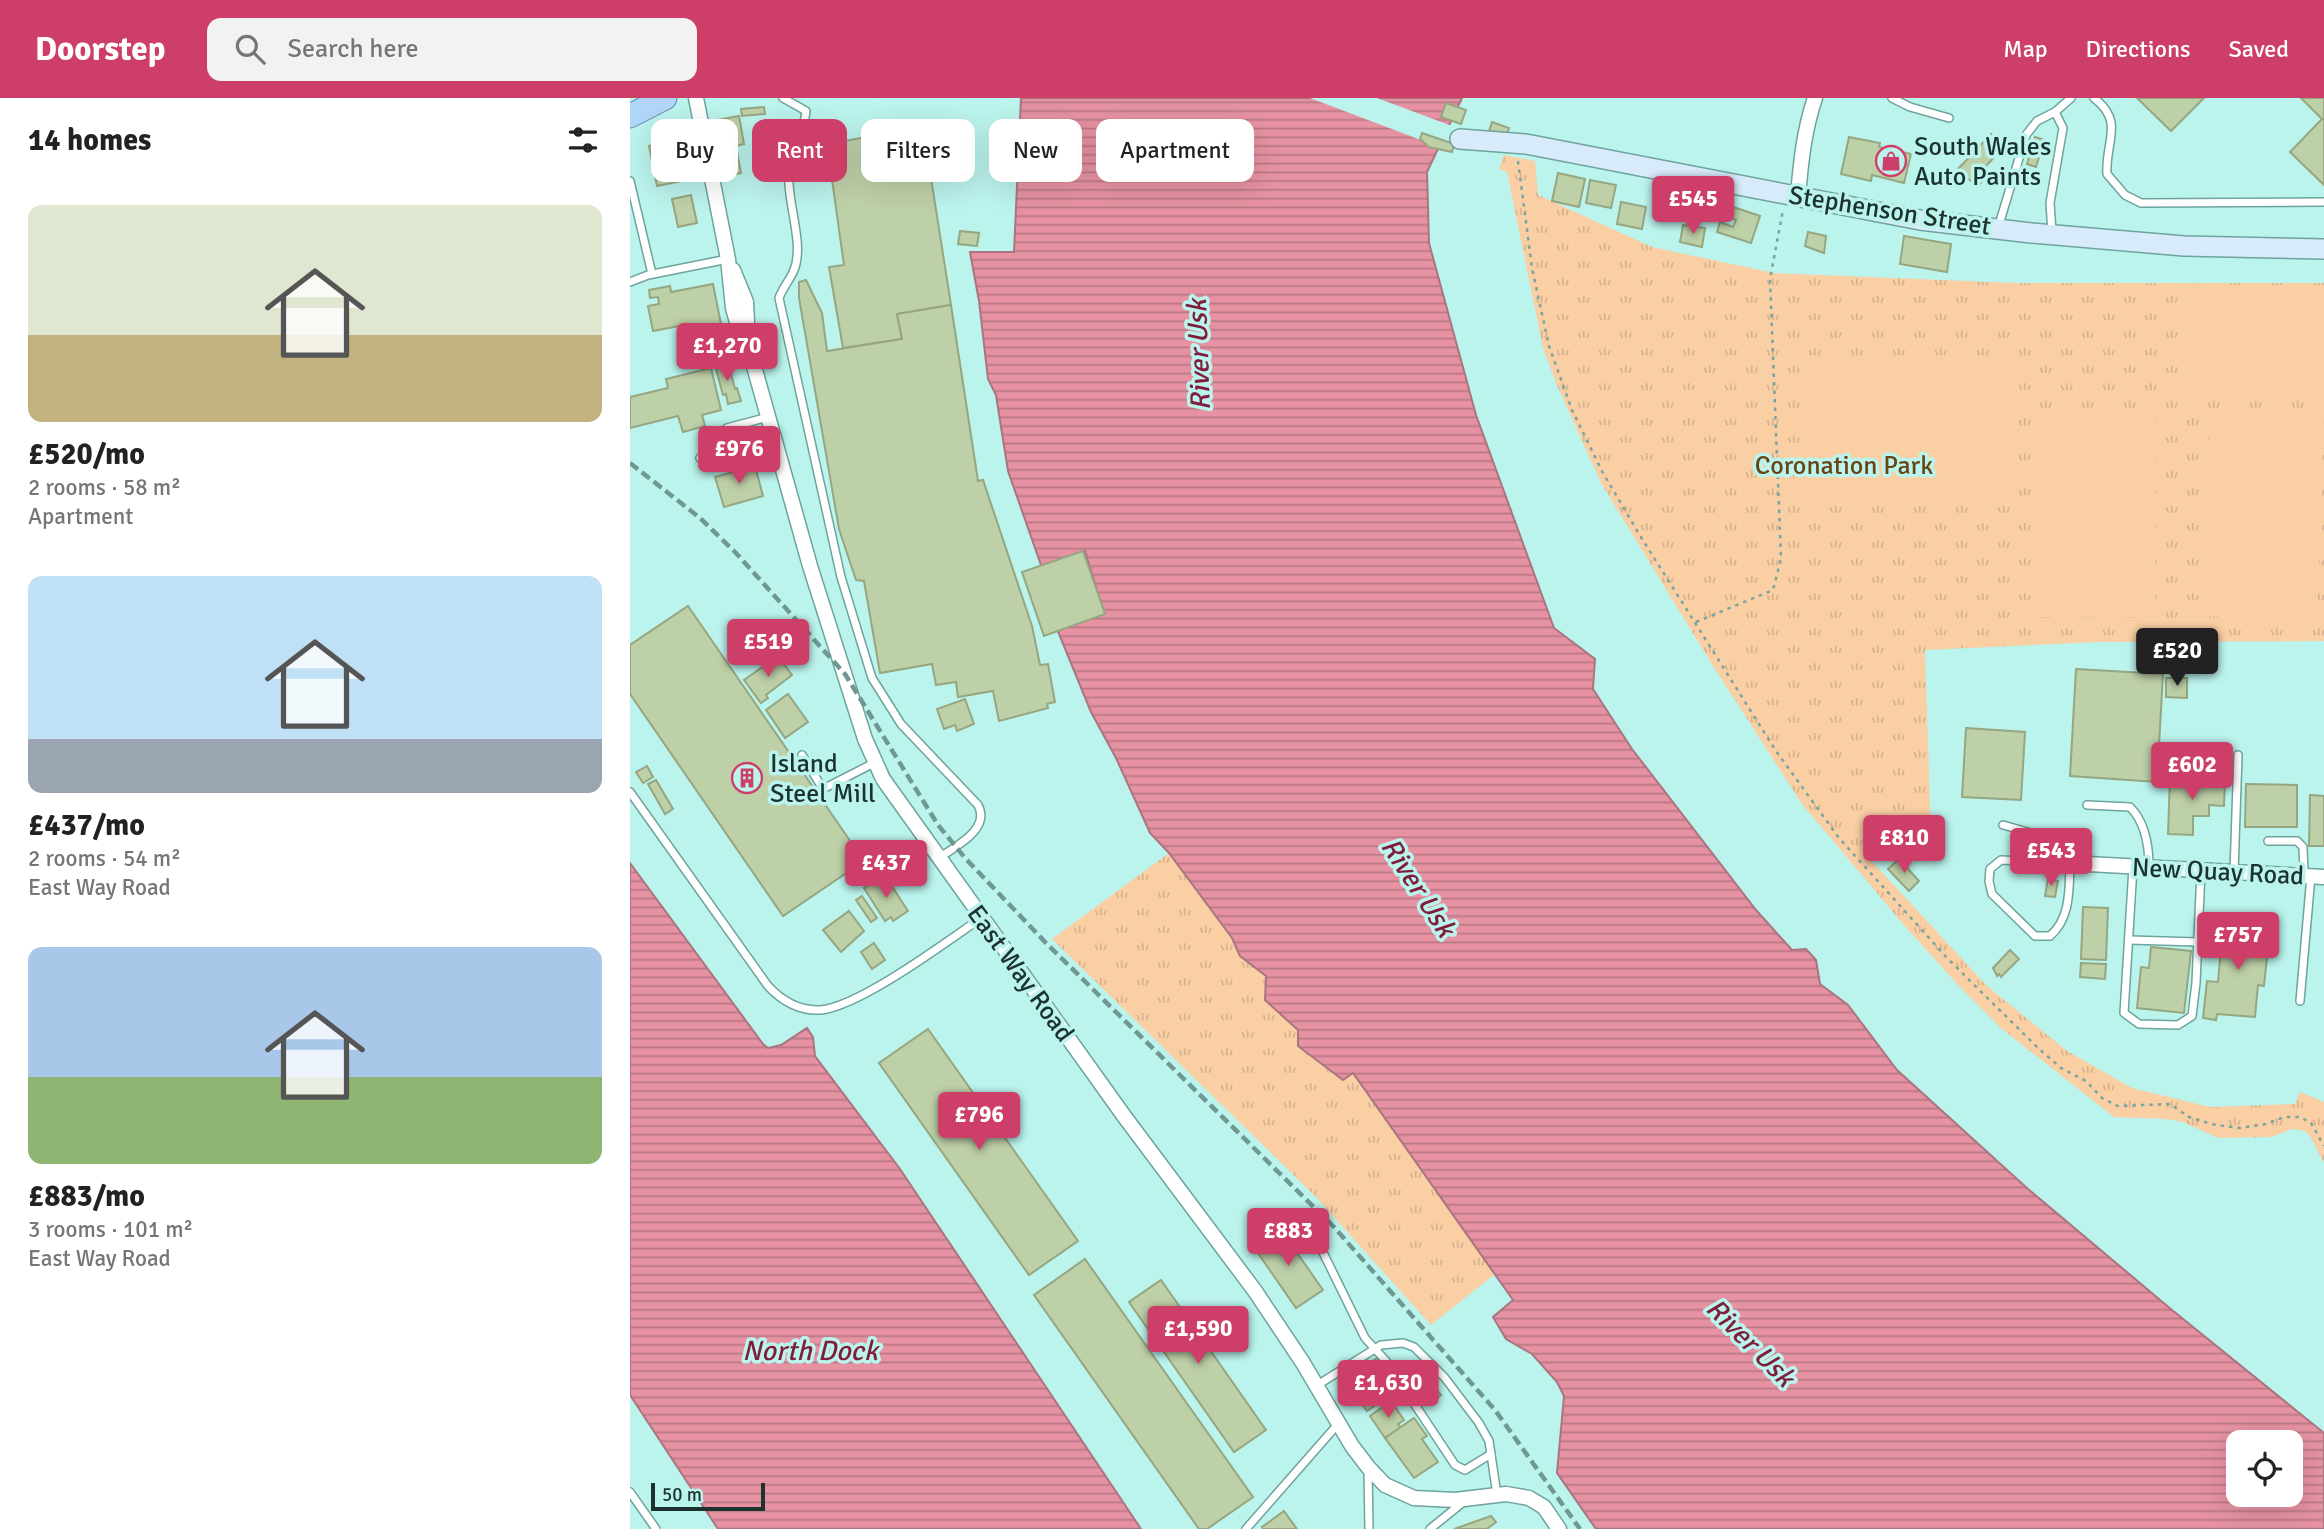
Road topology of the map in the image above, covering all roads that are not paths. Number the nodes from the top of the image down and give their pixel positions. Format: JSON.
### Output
{"nodes":[{"id":1,"x":665,"y":98,"type":"edge"},
{"id":2,"x":696,"y":98,"type":"edge"},
{"id":3,"x":783,"y":98,"type":"edge"},
{"id":4,"x":1815,"y":98,"type":"edge"},
{"id":5,"x":1892,"y":98,"type":"edge"},
{"id":6,"x":2071,"y":98,"type":"edge"},
{"id":7,"x":2094,"y":98,"type":"edge"},
{"id":8,"x":2055,"y":112,"type":"junction"},
{"id":9,"x":630,"y":116,"type":"edge"},
{"id":10,"x":1950,"y":118,"type":"dead end"},
{"id":11,"x":1460,"y":139,"type":"dead end"},
{"id":12,"x":630,"y":181,"type":"edge"},
{"id":13,"x":1792,"y":194,"type":"junction"},
{"id":14,"x":2324,"y":202,"type":"edge"},
{"id":15,"x":1997,"y":229,"type":"junction"},
{"id":16,"x":2052,"y":234,"type":"junction"},
{"id":17,"x":2324,"y":248,"type":"edge"},
{"id":18,"x":728,"y":259,"type":"junction"},
{"id":19,"x":652,"y":274,"type":"junction"},
{"id":20,"x":630,"y":282,"type":"edge"},
{"id":21,"x":768,"y":417,"type":"junction"},
{"id":22,"x":701,"y":458,"type":"dead end"},
{"id":23,"x":802,"y":755,"type":"dead end"},
{"id":24,"x":2238,"y":755,"type":"dead end"},
{"id":25,"x":874,"y":763,"type":"junction"},
{"id":26,"x":630,"y":792,"type":"edge"},
{"id":27,"x":2087,"y":805,"type":"dead end"},
{"id":28,"x":2003,"y":825,"type":"dead end"},
{"id":29,"x":2268,"y":841,"type":"dead end"},
{"id":30,"x":938,"y":858,"type":"junction"},
{"id":31,"x":2074,"y":863,"type":"junction"},
{"id":32,"x":2133,"y":866,"type":"junction"},
{"id":33,"x":2149,"y":867,"type":"junction"},
{"id":34,"x":2200,"y":870,"type":"junction"},
{"id":35,"x":2234,"y":872,"type":"junction"},
{"id":36,"x":2313,"y":876,"type":"edge"},
{"id":37,"x":981,"y":918,"type":"junction"},
{"id":38,"x":2129,"y":940,"type":"junction"},
{"id":39,"x":2198,"y":942,"type":"junction"},
{"id":40,"x":2300,"y":1001,"type":"dead end"},
{"id":41,"x":1310,"y":1226,"type":"dead end"},
{"id":42,"x":1375,"y":1349,"type":"junction"},
{"id":43,"x":1316,"y":1386,"type":"junction"},
{"id":44,"x":1339,"y":1424,"type":"junction"},
{"id":45,"x":1491,"y":1454,"type":"junction"},
{"id":46,"x":1368,"y":1467,"type":"junction"},
{"id":47,"x":630,"y":1492,"type":"edge"},
{"id":48,"x":1497,"y":1495,"type":"junction"},
{"id":49,"x":1473,"y":1497,"type":"junction"},
{"id":50,"x":656,"y":1529,"type":"edge"},
{"id":51,"x":1246,"y":1529,"type":"edge"},
{"id":52,"x":1369,"y":1529,"type":"edge"},
{"id":53,"x":1430,"y":1529,"type":"edge"},
{"id":54,"x":1559,"y":1529,"type":"edge"}],
"edges":[{"from":1,"to":9,"type":"main road"},
{"from":2,"to":18,"type":"street","name":"East Way Road"},
{"from":3,"to":30,"type":"lane"},
{"from":4,"to":13,"type":"street"},
{"from":5,"to":10,"type":"lane"},
{"from":6,"to":8,"type":"lane"},
{"from":7,"to":14,"type":"lane"},
{"from":8,"to":15,"type":"lane"},
{"from":8,"to":16,"type":"lane"},
{"from":11,"to":13,"type":"street","name":"Stephenson Street"},
{"from":12,"to":19,"type":"lane"},
{"from":13,"to":15,"type":"street","name":"Stephenson Street"},
{"from":15,"to":16,"type":"street","name":"Stephenson Street"},
{"from":16,"to":17,"type":"street","name":"Stephenson Street"},
{"from":18,"to":19,"type":"lane"},
{"from":18,"to":21,"type":"street","name":"East Way Road"},
{"from":19,"to":20,"type":"lane"},
{"from":21,"to":22,"type":"lane"},
{"from":21,"to":25,"type":"street","name":"East Way Road"},
{"from":23,"to":25,"type":"lane"},
{"from":24,"to":35,"type":"lane"},
{"from":25,"to":30,"type":"street","name":"East Way Road"},
{"from":26,"to":37,"type":"lane"},
{"from":27,"to":33,"type":"lane"},
{"from":28,"to":31,"type":"lane"},
{"from":29,"to":36,"type":"lane"},
{"from":30,"to":37,"type":"street","name":"East Way Road"},
{"from":31,"to":31,"type":"lane"},
{"from":31,"to":32,"type":"street","name":"New Quay Road"},
{"from":32,"to":33,"type":"street","name":"New Quay Road"},
{"from":32,"to":38,"type":"lane"},
{"from":33,"to":34,"type":"street","name":"New Quay Road"},
{"from":34,"to":35,"type":"street","name":"New Quay Road"},
{"from":34,"to":39,"type":"lane"},
{"from":35,"to":36,"type":"street","name":"New Quay Road"},
{"from":36,"to":40,"type":"lane"},
{"from":37,"to":43,"type":"street","name":"East Way Road"},
{"from":38,"to":39,"type":"lane"},
{"from":38,"to":39,"type":"lane"},
{"from":41,"to":42,"type":"lane"},
{"from":42,"to":43,"type":"lane"},
{"from":42,"to":45,"type":"lane"},
{"from":42,"to":45,"type":"lane"},
{"from":43,"to":44,"type":"street","name":"East Way Road"},
{"from":44,"to":46,"type":"street","name":"East Way Road"},
{"from":44,"to":51,"type":"lane"},
{"from":45,"to":48,"type":"lane"},
{"from":46,"to":49,"type":"street","name":"East Way Road"},
{"from":46,"to":52,"type":"lane"},
{"from":47,"to":50,"type":"lane"},
{"from":48,"to":49,"type":"street","name":"East Way Road"},
{"from":48,"to":54,"type":"street","name":"East Way Road"},
{"from":49,"to":53,"type":"lane"}]}
